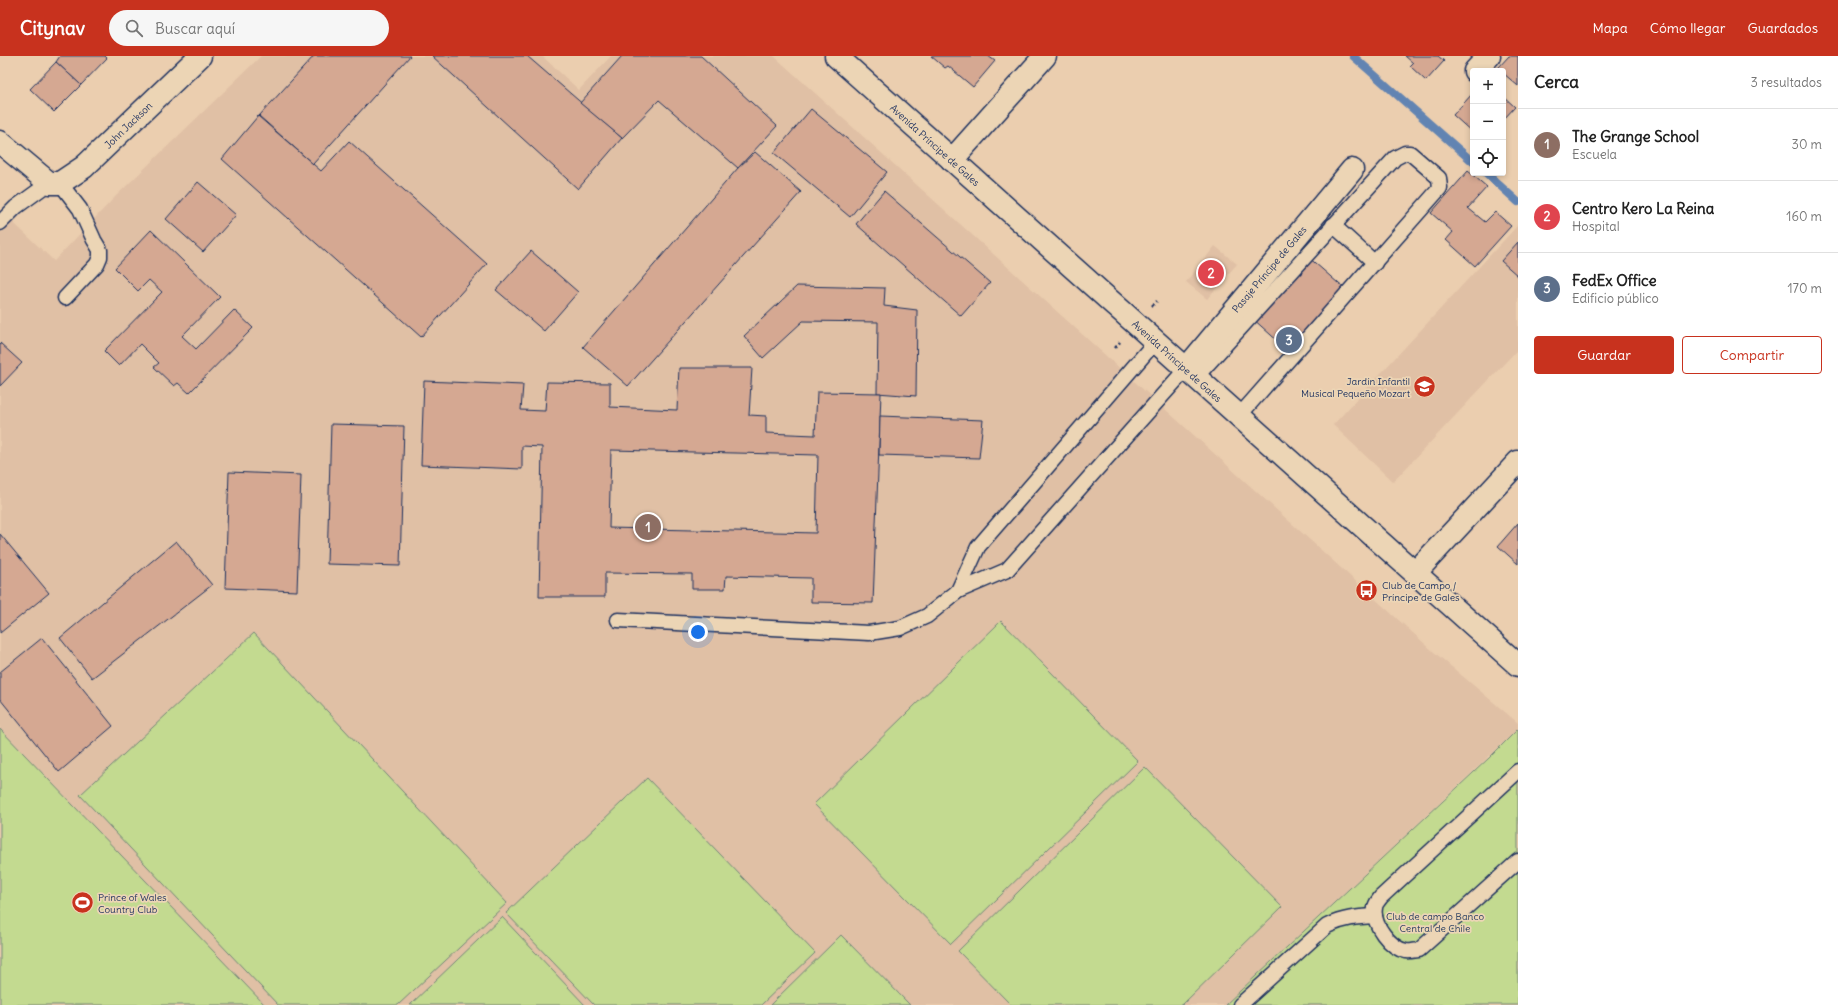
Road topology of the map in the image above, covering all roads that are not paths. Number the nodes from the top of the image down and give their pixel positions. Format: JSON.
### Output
{"nodes":[{"id":1,"x":200,"y":56,"type":"edge"},
{"id":2,"x":836,"y":56,"type":"edge"},
{"id":3,"x":1045,"y":56,"type":"edge"},
{"id":4,"x":1489,"y":56,"type":"edge"},
{"id":5,"x":1478,"y":68,"type":"edge"},
{"id":6,"x":0,"y":142,"type":"edge"},
{"id":7,"x":952,"y":160,"type":"junction"},
{"id":8,"x":1352,"y":170,"type":"dead end"},
{"id":9,"x":55,"y":183,"type":"junction"},
{"id":10,"x":0,"y":223,"type":"edge"},
{"id":11,"x":1333,"y":225,"type":"junction"},
{"id":12,"x":1374,"y":263,"type":"junction"},
{"id":13,"x":65,"y":298,"type":"dead end"},
{"id":14,"x":1156,"y":341,"type":"junction"},
{"id":15,"x":1191,"y":373,"type":"junction"},
{"id":16,"x":1239,"y":416,"type":"junction"},
{"id":17,"x":1518,"y":462,"type":"edge"},
{"id":18,"x":1415,"y":573,"type":"junction"},
{"id":19,"x":958,"y":591,"type":"junction"},
{"id":20,"x":618,"y":620,"type":"dead end"},
{"id":21,"x":1518,"y":665,"type":"edge"},
{"id":22,"x":1518,"y":771,"type":"edge"},
{"id":23,"x":1518,"y":861,"type":"edge"},
{"id":24,"x":1375,"y":916,"type":"junction"},
{"id":25,"x":1240,"y":1005,"type":"edge"}],
"edges":[{"from":1,"to":9,"type":"main road","name":"John Jackson"},
{"from":2,"to":7,"type":"main road","name":"Avenida Príncipe de Gales"},
{"from":3,"to":7,"type":"main road"},
{"from":4,"to":5,"type":"main road"},
{"from":6,"to":9,"type":"main road"},
{"from":7,"to":14,"type":"main road","name":"Avenida Príncipe de Gales"},
{"from":8,"to":15,"type":"main road","name":"Pasaje Príncipe de Gales"},
{"from":9,"to":10,"type":"lane"},
{"from":9,"to":13,"type":"lane"},
{"from":11,"to":12,"type":"lane"},
{"from":11,"to":12,"type":"lane"},
{"from":11,"to":15,"type":"lane"},
{"from":12,"to":16,"type":"lane"},
{"from":14,"to":15,"type":"main road","name":"Avenida Príncipe de Gales"},
{"from":14,"to":19,"type":"lane"},
{"from":15,"to":16,"type":"main road","name":"Avenida Príncipe de Gales"},
{"from":15,"to":19,"type":"lane"},
{"from":16,"to":18,"type":"main road","name":"Avenida Príncipe de Gales"},
{"from":17,"to":18,"type":"main road"},
{"from":18,"to":21,"type":"main road","name":"Avenida Príncipe de Gales"},
{"from":19,"to":20,"type":"lane"},
{"from":22,"to":24,"type":"lane"},
{"from":23,"to":24,"type":"lane"},
{"from":24,"to":25,"type":"lane"}]}
